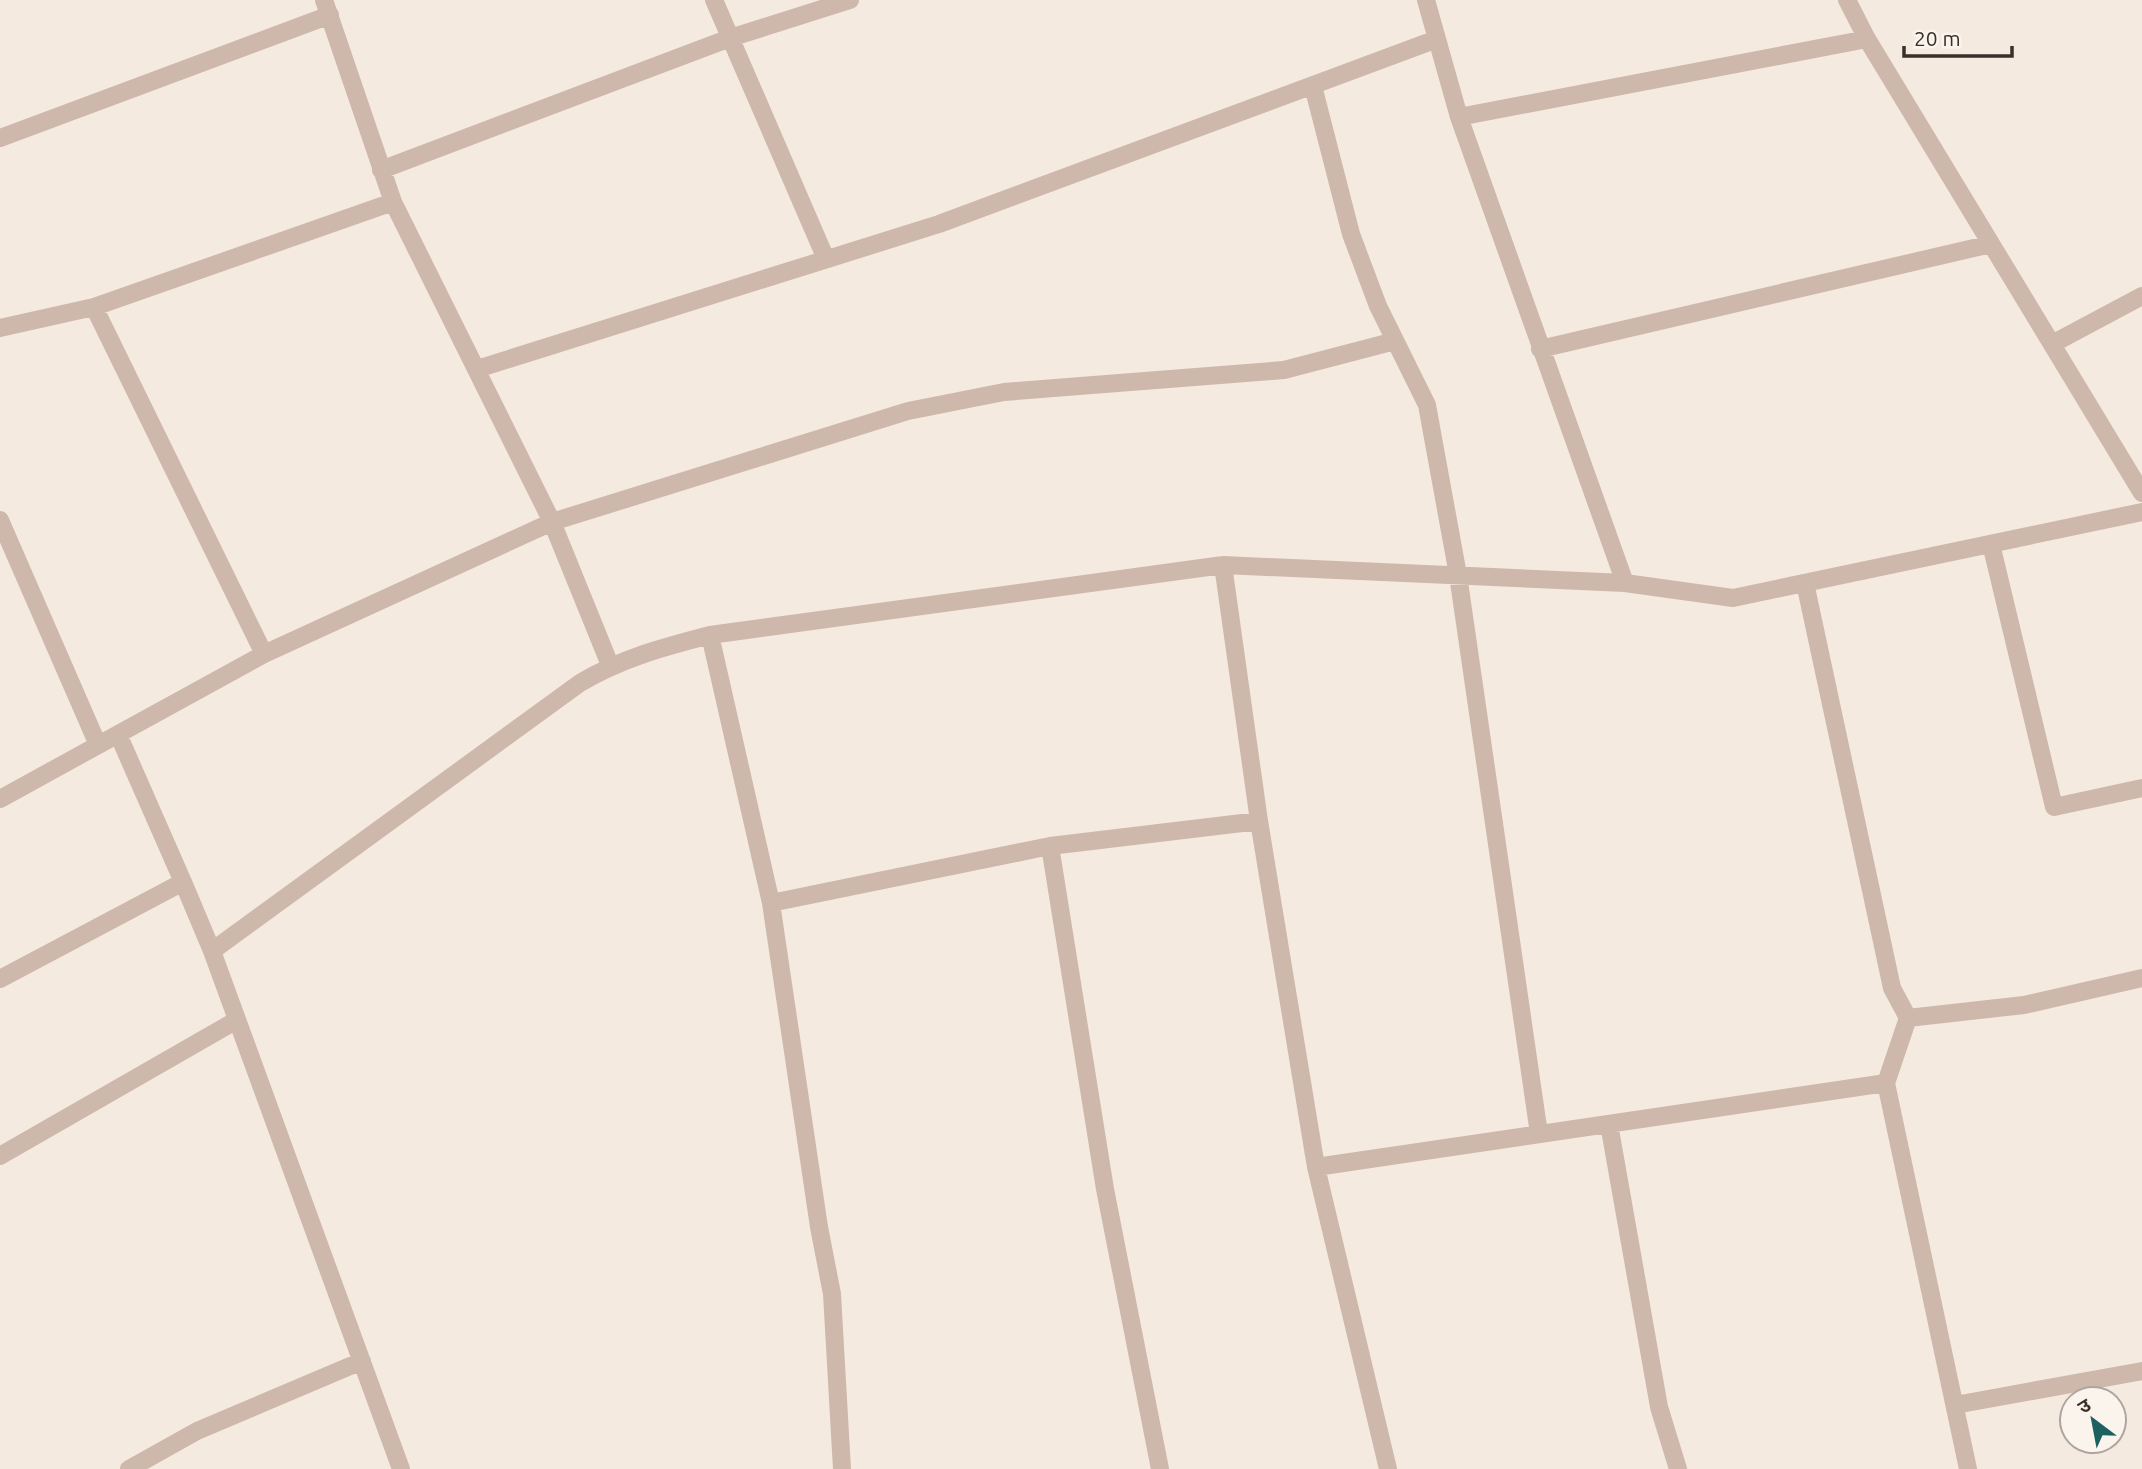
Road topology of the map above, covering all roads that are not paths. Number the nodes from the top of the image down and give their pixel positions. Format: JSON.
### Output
{"nodes":[{"id":1,"x":713,"y":0,"type":"edge"},
{"id":2,"x":850,"y":0,"type":"edge"},
{"id":3,"x":1426,"y":0,"type":"edge"},
{"id":4,"x":1847,"y":0,"type":"edge"},
{"id":5,"x":327,"y":8,"type":"edge"},
{"id":6,"x":730,"y":38,"type":"junction"},
{"id":7,"x":1437,"y":40,"type":"junction"},
{"id":8,"x":1867,"y":40,"type":"junction"},
{"id":9,"x":1313,"y":86,"type":"junction"},
{"id":10,"x":1459,"y":117,"type":"junction"},
{"id":11,"x":0,"y":138,"type":"edge"},
{"id":12,"x":381,"y":170,"type":"junction"},
{"id":13,"x":393,"y":202,"type":"junction"},
{"id":14,"x":1991,"y":244,"type":"junction"},
{"id":15,"x":826,"y":259,"type":"junction"},
{"id":16,"x":2142,"y":296,"type":"edge"},
{"id":17,"x":94,"y":307,"type":"junction"},
{"id":18,"x":0,"y":328,"type":"edge"},
{"id":19,"x":1395,"y":341,"type":"junction"},
{"id":20,"x":2052,"y":344,"type":"junction"},
{"id":21,"x":1540,"y":349,"type":"junction"},
{"id":22,"x":477,"y":369,"type":"junction"},
{"id":23,"x":2142,"y":494,"type":"edge"},
{"id":24,"x":2142,"y":512,"type":"edge"},
{"id":25,"x":0,"y":520,"type":"edge"},
{"id":26,"x":552,"y":522,"type":"junction"},
{"id":27,"x":1991,"y":544,"type":"junction"},
{"id":28,"x":1223,"y":565,"type":"junction"},
{"id":29,"x":1458,"y":575,"type":"junction"},
{"id":30,"x":1625,"y":583,"type":"junction"},
{"id":31,"x":1805,"y":583,"type":"junction"},
{"id":32,"x":710,"y":635,"type":"junction"},
{"id":33,"x":264,"y":654,"type":"junction"},
{"id":34,"x":610,"y":665,"type":"junction"},
{"id":35,"x":118,"y":734,"type":"junction"},
{"id":36,"x":98,"y":745,"type":"junction"},
{"id":37,"x":2142,"y":788,"type":"edge"},
{"id":38,"x":0,"y":799,"type":"edge"},
{"id":39,"x":1259,"y":821,"type":"junction"},
{"id":40,"x":1051,"y":846,"type":"junction"},
{"id":41,"x":183,"y":881,"type":"junction"},
{"id":42,"x":771,"y":903,"type":"junction"},
{"id":43,"x":212,"y":951,"type":"junction"},
{"id":44,"x":2142,"y":978,"type":"edge"},
{"id":45,"x":0,"y":979,"type":"edge"},
{"id":46,"x":1908,"y":1018,"type":"junction"},
{"id":47,"x":237,"y":1020,"type":"junction"},
{"id":48,"x":1886,"y":1083,"type":"junction"},
{"id":49,"x":1609,"y":1124,"type":"junction"},
{"id":50,"x":1539,"y":1134,"type":"junction"},
{"id":51,"x":0,"y":1156,"type":"edge"},
{"id":52,"x":1316,"y":1167,"type":"junction"},
{"id":53,"x":362,"y":1361,"type":"junction"},
{"id":54,"x":2142,"y":1371,"type":"edge"},
{"id":55,"x":1955,"y":1405,"type":"junction"},
{"id":56,"x":129,"y":1469,"type":"edge"},
{"id":57,"x":401,"y":1469,"type":"edge"},
{"id":58,"x":842,"y":1469,"type":"edge"},
{"id":59,"x":1160,"y":1469,"type":"edge"},
{"id":60,"x":1388,"y":1469,"type":"edge"},
{"id":61,"x":1678,"y":1469,"type":"edge"},
{"id":62,"x":1969,"y":1469,"type":"edge"}],
"edges":[{"from":1,"to":6,"type":"street"},
{"from":2,"to":6,"type":"street"},
{"from":3,"to":7,"type":"street"},
{"from":4,"to":8,"type":"street"},
{"from":5,"to":11,"type":"street"},
{"from":5,"to":12,"type":"street"},
{"from":6,"to":12,"type":"street"},
{"from":6,"to":15,"type":"street"},
{"from":7,"to":9,"type":"street"},
{"from":7,"to":10,"type":"street"},
{"from":8,"to":10,"type":"street"},
{"from":8,"to":14,"type":"street"},
{"from":9,"to":15,"type":"street"},
{"from":9,"to":19,"type":"street"},
{"from":10,"to":21,"type":"street"},
{"from":12,"to":13,"type":"street"},
{"from":13,"to":17,"type":"street"},
{"from":13,"to":22,"type":"street"},
{"from":14,"to":20,"type":"street"},
{"from":14,"to":21,"type":"street"},
{"from":15,"to":22,"type":"street"},
{"from":16,"to":20,"type":"street"},
{"from":17,"to":18,"type":"street"},
{"from":17,"to":33,"type":"street"},
{"from":19,"to":26,"type":"street"},
{"from":19,"to":29,"type":"street"},
{"from":20,"to":23,"type":"street"},
{"from":21,"to":30,"type":"street"},
{"from":22,"to":26,"type":"street"},
{"from":24,"to":27,"type":"street"},
{"from":25,"to":36,"type":"street"},
{"from":26,"to":33,"type":"street"},
{"from":26,"to":34,"type":"street"},
{"from":27,"to":31,"type":"street"},
{"from":27,"to":37,"type":"street"},
{"from":28,"to":29,"type":"street"},
{"from":28,"to":32,"type":"street"},
{"from":28,"to":39,"type":"street"},
{"from":29,"to":30,"type":"street"},
{"from":29,"to":50,"type":"street"},
{"from":30,"to":31,"type":"street"},
{"from":31,"to":46,"type":"street"},
{"from":32,"to":34,"type":"street"},
{"from":32,"to":42,"type":"street"},
{"from":33,"to":35,"type":"street"},
{"from":34,"to":43,"type":"street"},
{"from":35,"to":36,"type":"street"},
{"from":35,"to":41,"type":"street"},
{"from":36,"to":38,"type":"street"},
{"from":39,"to":40,"type":"street"},
{"from":39,"to":52,"type":"street"},
{"from":40,"to":42,"type":"street"},
{"from":40,"to":59,"type":"street"},
{"from":41,"to":43,"type":"street"},
{"from":41,"to":45,"type":"street"},
{"from":42,"to":58,"type":"street"},
{"from":43,"to":47,"type":"street"},
{"from":44,"to":46,"type":"street"},
{"from":46,"to":48,"type":"street"},
{"from":47,"to":51,"type":"street"},
{"from":47,"to":53,"type":"street"},
{"from":48,"to":49,"type":"street"},
{"from":48,"to":55,"type":"street"},
{"from":49,"to":50,"type":"street"},
{"from":49,"to":61,"type":"street"},
{"from":50,"to":52,"type":"street"},
{"from":52,"to":60,"type":"street"},
{"from":53,"to":56,"type":"street"},
{"from":53,"to":57,"type":"street"},
{"from":54,"to":55,"type":"street"},
{"from":55,"to":62,"type":"street"}]}
